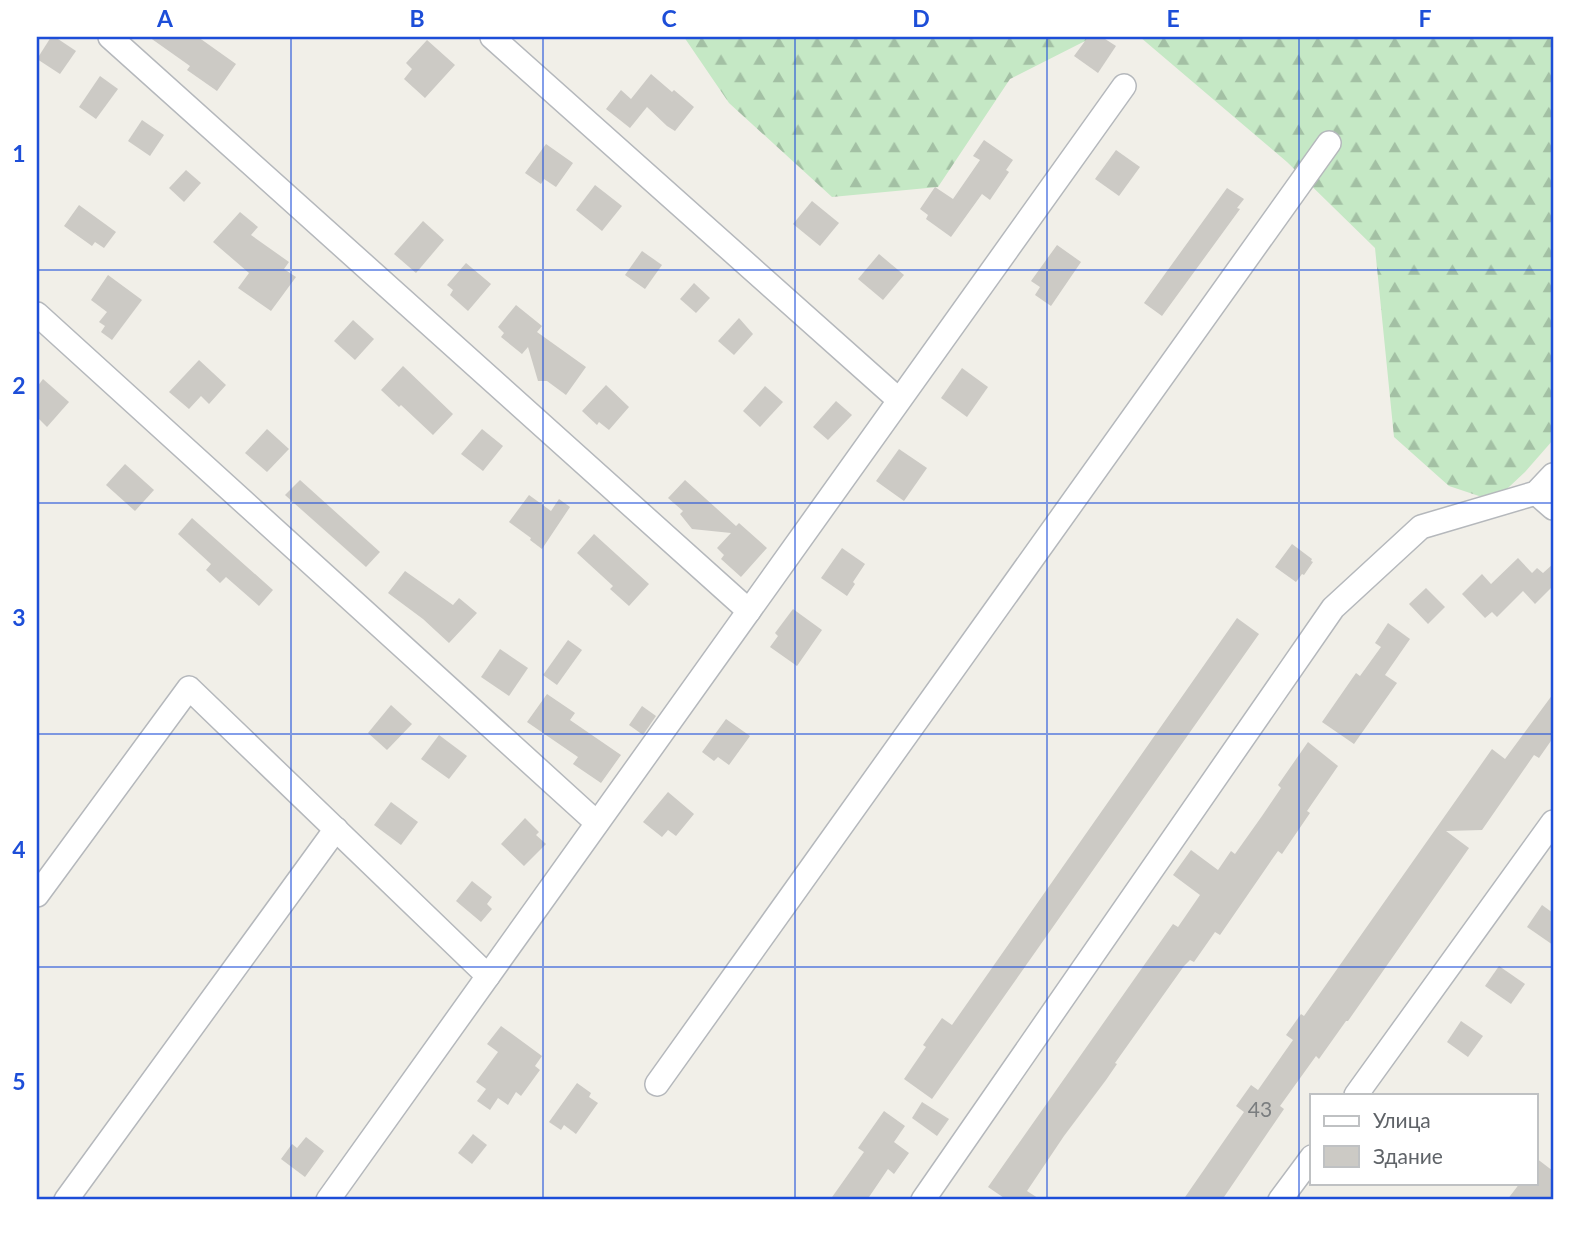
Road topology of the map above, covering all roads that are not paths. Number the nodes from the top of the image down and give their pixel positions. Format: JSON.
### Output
{"nodes":[{"id":1,"x":110,"y":37,"type":"edge"},
{"id":2,"x":492,"y":37,"type":"edge"},
{"id":3,"x":1124,"y":86,"type":"dead end"},
{"id":4,"x":1329,"y":143,"type":"dead end"},
{"id":5,"x":37,"y":314,"type":"edge"},
{"id":6,"x":900,"y":400,"type":"junction"},
{"id":7,"x":1553,"y":475,"type":"edge"},
{"id":8,"x":1545,"y":500,"type":"edge"},
{"id":9,"x":748,"y":611,"type":"junction"},
{"id":10,"x":1553,"y":822,"type":"edge"},
{"id":11,"x":597,"y":823,"type":"junction"},
{"id":12,"x":336,"y":829,"type":"junction"},
{"id":13,"x":37,"y":895,"type":"edge"},
{"id":14,"x":488,"y":976,"type":"junction"},
{"id":15,"x":657,"y":1084,"type":"dead end"},
{"id":16,"x":1357,"y":1094,"type":"edge"},
{"id":17,"x":1310,"y":1160,"type":"edge"},
{"id":18,"x":66,"y":1200,"type":"edge"},
{"id":19,"x":328,"y":1200,"type":"edge"},
{"id":20,"x":923,"y":1200,"type":"edge"},
{"id":21,"x":1280,"y":1200,"type":"edge"}],
"edges":[{"from":1,"to":9,"type":"street"},
{"from":2,"to":6,"type":"street"},
{"from":3,"to":6,"type":"street"},
{"from":4,"to":15,"type":"street"},
{"from":5,"to":11,"type":"street"},
{"from":6,"to":9,"type":"street"},
{"from":7,"to":8,"type":"street"},
{"from":8,"to":20,"type":"street"},
{"from":9,"to":11,"type":"street"},
{"from":10,"to":16,"type":"street"},
{"from":11,"to":14,"type":"street"},
{"from":12,"to":13,"type":"street"},
{"from":12,"to":14,"type":"street"},
{"from":12,"to":18,"type":"street"},
{"from":14,"to":19,"type":"street"},
{"from":17,"to":21,"type":"street"}]}
